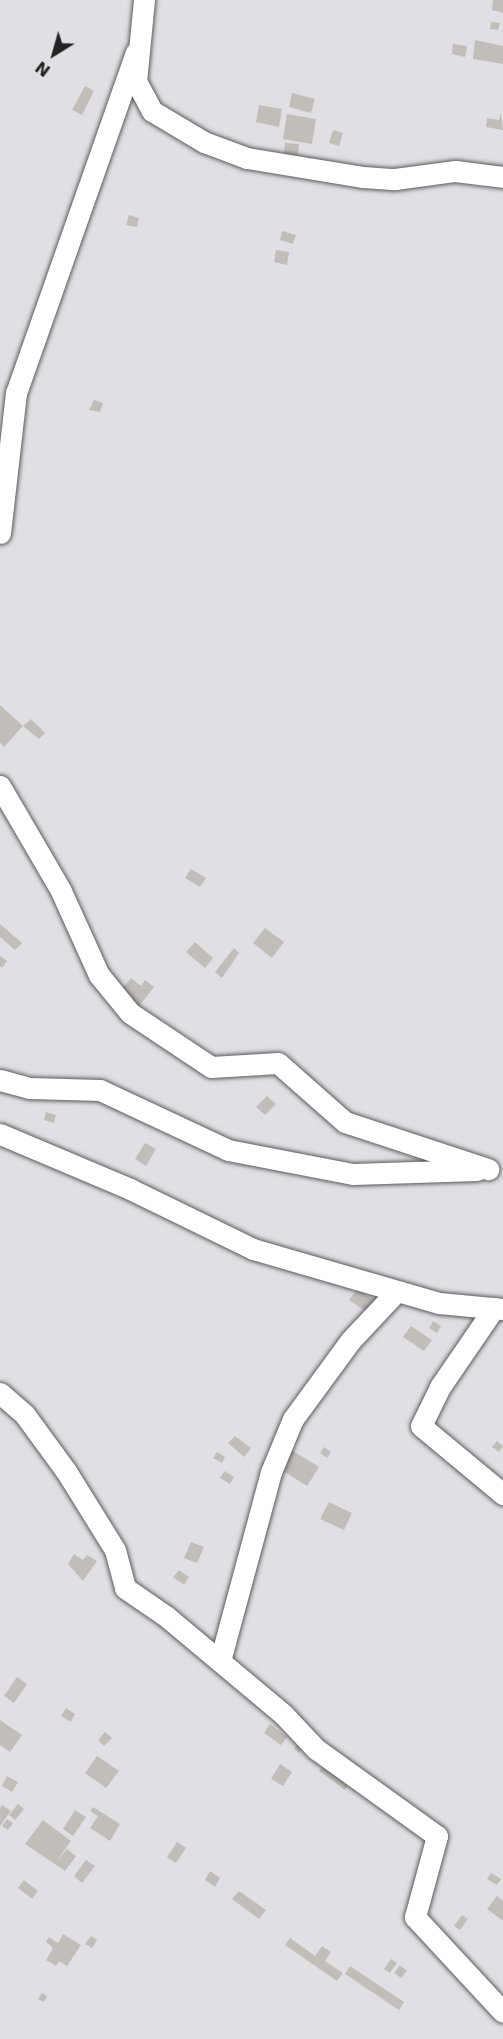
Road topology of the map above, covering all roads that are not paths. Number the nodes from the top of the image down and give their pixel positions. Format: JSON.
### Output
{"nodes":[{"id":1,"x":144,"y":0,"type":"edge"},
{"id":2,"x":136,"y":52,"type":"junction"},
{"id":3,"x":503,"y":177,"type":"edge"},
{"id":4,"x":0,"y":533,"type":"edge"},
{"id":5,"x":0,"y":786,"type":"edge"},
{"id":6,"x":0,"y":1080,"type":"edge"},
{"id":7,"x":0,"y":1134,"type":"edge"},
{"id":8,"x":496,"y":1168,"type":"edge"},
{"id":9,"x":396,"y":1292,"type":"junction"},
{"id":10,"x":499,"y":1308,"type":"edge"},
{"id":11,"x":0,"y":1393,"type":"edge"},
{"id":12,"x":503,"y":1494,"type":"edge"},
{"id":13,"x":220,"y":1661,"type":"junction"},
{"id":14,"x":503,"y":2012,"type":"edge"}],
"edges":[{"from":1,"to":2,"type":"street"},
{"from":2,"to":3,"type":"street"},
{"from":2,"to":4,"type":"street"},
{"from":5,"to":8,"type":"street"},
{"from":6,"to":8,"type":"street"},
{"from":7,"to":9,"type":"street"},
{"from":9,"to":10,"type":"street"},
{"from":9,"to":13,"type":"street"},
{"from":10,"to":12,"type":"street"},
{"from":11,"to":13,"type":"street"},
{"from":13,"to":14,"type":"street"}]}
